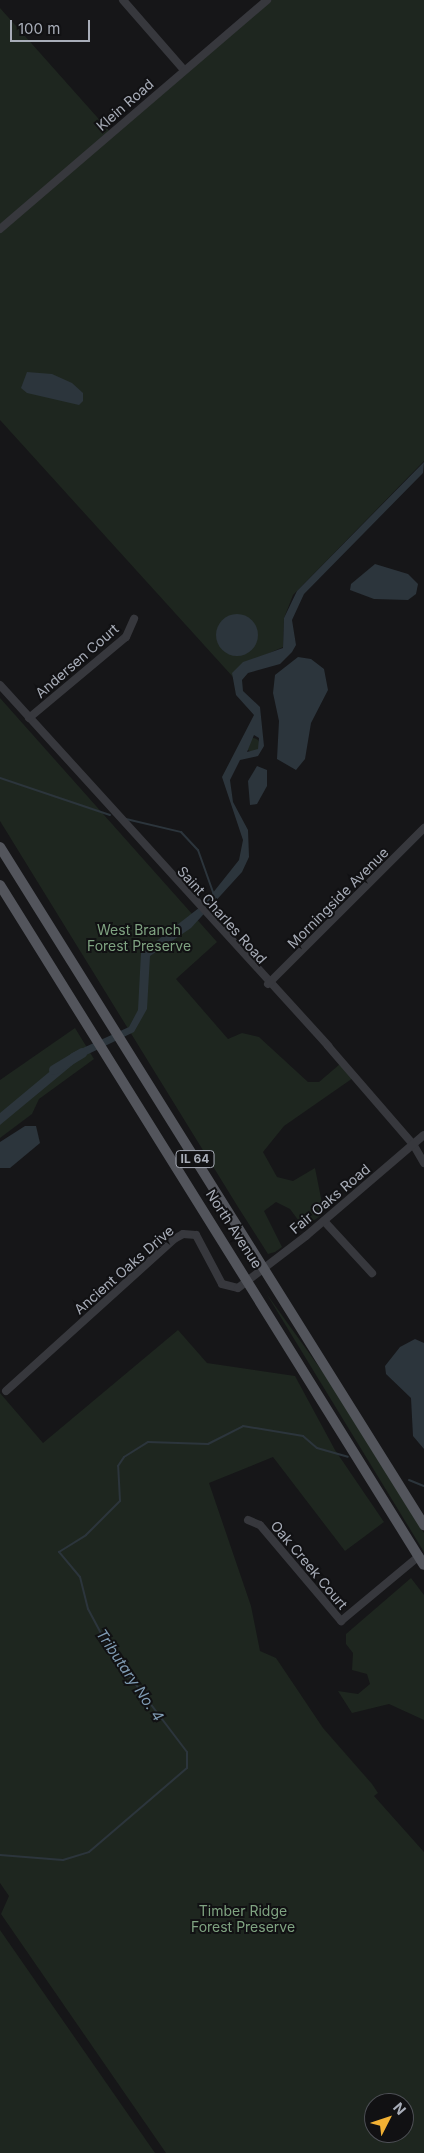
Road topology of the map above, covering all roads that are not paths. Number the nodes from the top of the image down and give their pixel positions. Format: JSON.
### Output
{"nodes":[{"id":1,"x":123,"y":0,"type":"edge"},
{"id":2,"x":267,"y":0,"type":"edge"},
{"id":3,"x":184,"y":70,"type":"junction"},
{"id":4,"x":0,"y":229,"type":"edge"},
{"id":5,"x":134,"y":619,"type":"dead end"},
{"id":6,"x":0,"y":685,"type":"edge"},
{"id":7,"x":29,"y":718,"type":"junction"},
{"id":8,"x":424,"y":828,"type":"edge"},
{"id":9,"x":0,"y":847,"type":"edge"},
{"id":10,"x":0,"y":885,"type":"edge"},
{"id":11,"x":268,"y":984,"type":"junction"},
{"id":12,"x":424,"y":1135,"type":"edge"},
{"id":13,"x":413,"y":1144,"type":"junction"},
{"id":14,"x":424,"y":1163,"type":"edge"},
{"id":15,"x":324,"y":1221,"type":"junction"},
{"id":16,"x":266,"y":1268,"type":"junction"},
{"id":17,"x":372,"y":1273,"type":"dead end"},
{"id":18,"x":250,"y":1281,"type":"junction"},
{"id":19,"x":6,"y":1391,"type":"dead end"},
{"id":20,"x":248,"y":1520,"type":"dead end"},
{"id":21,"x":424,"y":1525,"type":"edge"},
{"id":22,"x":421,"y":1560,"type":"edge"}],
"edges":[{"from":1,"to":3,"type":"street"},
{"from":2,"to":3,"type":"street","name":"Klein Road"},
{"from":3,"to":4,"type":"street","name":"Klein Road"},
{"from":5,"to":7,"type":"street","name":"Andersen Court"},
{"from":6,"to":7,"type":"street","name":"Saint Charles Road"},
{"from":7,"to":11,"type":"street","name":"Saint Charles Road"},
{"from":8,"to":11,"type":"street","name":"Morningside Avenue"},
{"from":9,"to":16,"type":"main road","name":"North Avenue","number":"IL 64"},
{"from":10,"to":18,"type":"main road","name":"North Avenue","number":"IL 64"},
{"from":11,"to":13,"type":"street","name":"Saint Charles Road"},
{"from":12,"to":13,"type":"street","name":"Fair Oaks Road"},
{"from":13,"to":14,"type":"street","name":"Saint Charles Road"},
{"from":13,"to":15,"type":"street","name":"Fair Oaks Road"},
{"from":15,"to":16,"type":"street","name":"Fair Oaks Road"},
{"from":15,"to":17,"type":"street"},
{"from":16,"to":18,"type":"street","name":"Fair Oaks Road"},
{"from":16,"to":21,"type":"main road","name":"North Avenue","number":"IL 64"},
{"from":18,"to":19,"type":"street","name":"Ancient Oaks Drive"},
{"from":18,"to":22,"type":"main road","name":"North Avenue","number":"IL 64"},
{"from":20,"to":22,"type":"street","name":"Oak Creek Court"}]}
